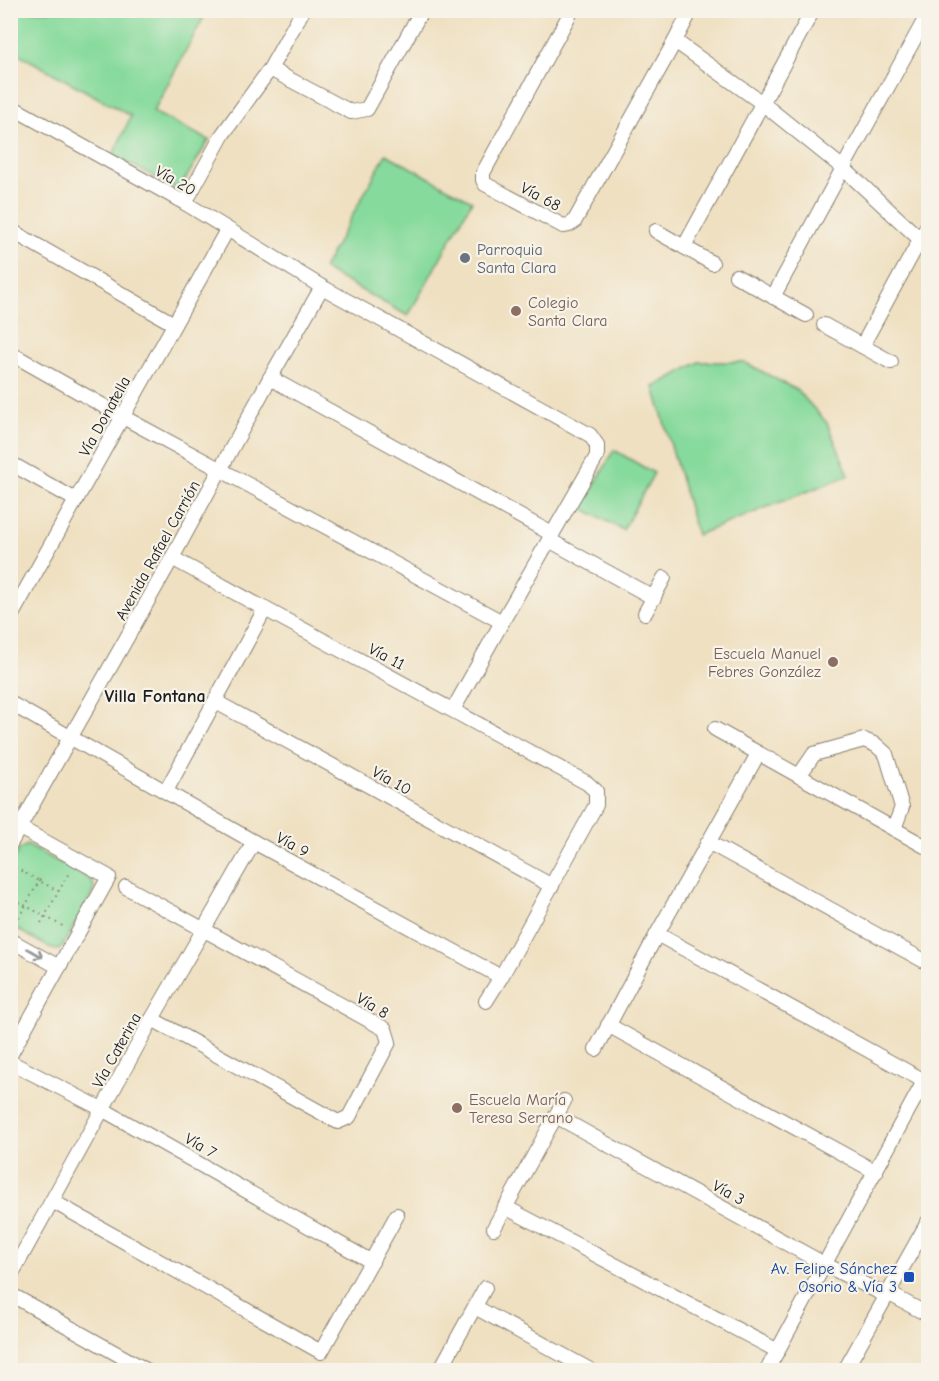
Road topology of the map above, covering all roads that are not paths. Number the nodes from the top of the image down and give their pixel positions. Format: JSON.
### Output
{"nodes":[{"id":1,"x":303,"y":10,"type":"edge"},
{"id":2,"x":422,"y":10,"type":"edge"},
{"id":3,"x":572,"y":10,"type":"edge"},
{"id":4,"x":691,"y":10,"type":"edge"},
{"id":5,"x":813,"y":10,"type":"edge"},
{"id":6,"x":928,"y":14,"type":"edge"},
{"id":7,"x":675,"y":41,"type":"junction"},
{"id":8,"x":270,"y":69,"type":"junction"},
{"id":9,"x":762,"y":103,"type":"junction"},
{"id":10,"x":10,"y":106,"type":"edge"},
{"id":11,"x":843,"y":168,"type":"junction"},
{"id":12,"x":185,"y":203,"type":"junction"},
{"id":13,"x":928,"y":225,"type":"edge"},
{"id":14,"x":10,"y":230,"type":"edge"},
{"id":15,"x":227,"y":230,"type":"junction"},
{"id":16,"x":656,"y":231,"type":"dead end"},
{"id":17,"x":925,"y":242,"type":"edge"},
{"id":18,"x":684,"y":247,"type":"junction"},
{"id":19,"x":712,"y":263,"type":"dead end"},
{"id":20,"x":736,"y":276,"type":"dead end"},
{"id":21,"x":322,"y":287,"type":"junction"},
{"id":22,"x":773,"y":297,"type":"junction"},
{"id":23,"x":806,"y":315,"type":"dead end"},
{"id":24,"x":174,"y":324,"type":"junction"},
{"id":25,"x":824,"y":325,"type":"dead end"},
{"id":26,"x":862,"y":346,"type":"junction"},
{"id":27,"x":10,"y":352,"type":"edge"},
{"id":28,"x":891,"y":362,"type":"dead end"},
{"id":29,"x":270,"y":378,"type":"junction"},
{"id":30,"x":123,"y":417,"type":"junction"},
{"id":31,"x":10,"y":463,"type":"edge"},
{"id":32,"x":220,"y":470,"type":"junction"},
{"id":33,"x":76,"y":500,"type":"junction"},
{"id":34,"x":550,"y":537,"type":"junction"},
{"id":35,"x":172,"y":558,"type":"junction"},
{"id":36,"x":664,"y":578,"type":"dead end"},
{"id":37,"x":10,"y":589,"type":"edge"},
{"id":38,"x":23,"y":596,"type":"junction"},
{"id":39,"x":654,"y":598,"type":"junction"},
{"id":40,"x":265,"y":609,"type":"junction"},
{"id":41,"x":645,"y":613,"type":"dead end"},
{"id":42,"x":10,"y":618,"type":"edge"},
{"id":43,"x":502,"y":622,"type":"junction"},
{"id":44,"x":216,"y":702,"type":"junction"},
{"id":45,"x":10,"y":703,"type":"edge"},
{"id":46,"x":453,"y":710,"type":"junction"},
{"id":47,"x":715,"y":729,"type":"dead end"},
{"id":48,"x":71,"y":738,"type":"junction"},
{"id":49,"x":758,"y":754,"type":"junction"},
{"id":50,"x":800,"y":776,"type":"junction"},
{"id":51,"x":166,"y":791,"type":"junction"},
{"id":52,"x":20,"y":828,"type":"junction"},
{"id":53,"x":894,"y":829,"type":"junction"},
{"id":54,"x":254,"y":842,"type":"junction"},
{"id":55,"x":708,"y":842,"type":"junction"},
{"id":56,"x":10,"y":844,"type":"edge"},
{"id":57,"x":928,"y":848,"type":"edge"},
{"id":58,"x":552,"y":886,"type":"junction"},
{"id":59,"x":126,"y":887,"type":"dead end"},
{"id":60,"x":203,"y":929,"type":"junction"},
{"id":61,"x":657,"y":934,"type":"junction"},
{"id":62,"x":10,"y":940,"type":"edge"},
{"id":63,"x":928,"y":963,"type":"edge"},
{"id":64,"x":59,"y":967,"type":"junction"},
{"id":65,"x":501,"y":977,"type":"junction"},
{"id":66,"x":486,"y":1000,"type":"dead end"},
{"id":67,"x":152,"y":1019,"type":"junction"},
{"id":68,"x":608,"y":1025,"type":"junction"},
{"id":69,"x":596,"y":1049,"type":"dead end"},
{"id":70,"x":10,"y":1055,"type":"edge"},
{"id":71,"x":10,"y":1062,"type":"edge"},
{"id":72,"x":927,"y":1079,"type":"edge"},
{"id":73,"x":564,"y":1101,"type":"dead end"},
{"id":74,"x":102,"y":1109,"type":"junction"},
{"id":75,"x":556,"y":1116,"type":"junction"},
{"id":76,"x":876,"y":1172,"type":"junction"},
{"id":77,"x":52,"y":1200,"type":"junction"},
{"id":78,"x":505,"y":1207,"type":"junction"},
{"id":79,"x":397,"y":1215,"type":"dead end"},
{"id":80,"x":928,"y":1222,"type":"edge"},
{"id":81,"x":494,"y":1228,"type":"dead end"},
{"id":82,"x":372,"y":1262,"type":"junction"},
{"id":83,"x":824,"y":1264,"type":"junction"},
{"id":84,"x":10,"y":1277,"type":"edge"},
{"id":85,"x":485,"y":1288,"type":"dead end"},
{"id":86,"x":10,"y":1294,"type":"edge"},
{"id":87,"x":887,"y":1295,"type":"junction"},
{"id":88,"x":475,"y":1306,"type":"junction"},
{"id":89,"x":921,"y":1311,"type":"dead end"},
{"id":90,"x":778,"y":1351,"type":"junction"},
{"id":91,"x":146,"y":1371,"type":"edge"},
{"id":92,"x":440,"y":1371,"type":"edge"},
{"id":93,"x":590,"y":1371,"type":"edge"},
{"id":94,"x":767,"y":1371,"type":"edge"},
{"id":95,"x":845,"y":1371,"type":"edge"}],
"edges":[{"from":1,"to":8,"type":"street"},
{"from":2,"to":8,"type":"street"},
{"from":3,"to":7,"type":"street","name":"Vía 68"},
{"from":4,"to":7,"type":"street","name":"Vía 68"},
{"from":5,"to":9,"type":"street"},
{"from":6,"to":11,"type":"street"},
{"from":7,"to":9,"type":"street"},
{"from":8,"to":12,"type":"street"},
{"from":9,"to":11,"type":"street"},
{"from":9,"to":18,"type":"street"},
{"from":10,"to":12,"type":"street","name":"Vía 20"},
{"from":11,"to":17,"type":"street"},
{"from":11,"to":22,"type":"street"},
{"from":12,"to":15,"type":"street","name":"Vía 20"},
{"from":13,"to":17,"type":"street"},
{"from":14,"to":24,"type":"street"},
{"from":15,"to":21,"type":"street","name":"Vía 20"},
{"from":15,"to":24,"type":"street","name":"Vía Donatella"},
{"from":16,"to":18,"type":"street"},
{"from":17,"to":26,"type":"street"},
{"from":18,"to":19,"type":"street"},
{"from":20,"to":22,"type":"street"},
{"from":21,"to":29,"type":"street","name":"Avenida Rafael Carrión"},
{"from":21,"to":34,"type":"street","name":"Vía 20"},
{"from":22,"to":23,"type":"street"},
{"from":24,"to":30,"type":"street","name":"Vía Donatella"},
{"from":25,"to":26,"type":"street"},
{"from":26,"to":28,"type":"street"},
{"from":27,"to":30,"type":"street"},
{"from":29,"to":32,"type":"street","name":"Avenida Rafael Carrión"},
{"from":29,"to":34,"type":"street"},
{"from":30,"to":32,"type":"street"},
{"from":30,"to":33,"type":"street","name":"Vía Donatella"},
{"from":31,"to":33,"type":"street"},
{"from":32,"to":35,"type":"street","name":"Avenida Rafael Carrión"},
{"from":32,"to":43,"type":"street"},
{"from":33,"to":38,"type":"street","name":"Vía Donatella"},
{"from":34,"to":39,"type":"street"},
{"from":34,"to":43,"type":"street"},
{"from":35,"to":40,"type":"street","name":"Vía 11"},
{"from":35,"to":48,"type":"street","name":"Avenida Rafael Carrión"},
{"from":36,"to":39,"type":"street"},
{"from":37,"to":38,"type":"street"},
{"from":38,"to":42,"type":"street","name":"Vía Donatella"},
{"from":39,"to":41,"type":"street"},
{"from":40,"to":44,"type":"street"},
{"from":40,"to":46,"type":"street","name":"Vía 11"},
{"from":43,"to":46,"type":"street"},
{"from":44,"to":51,"type":"street"},
{"from":44,"to":58,"type":"street","name":"Vía 10"},
{"from":45,"to":48,"type":"street","name":"Vía 9"},
{"from":46,"to":58,"type":"street","name":"Vía 11"},
{"from":47,"to":49,"type":"street"},
{"from":48,"to":51,"type":"street","name":"Vía 9"},
{"from":48,"to":52,"type":"street","name":"Avenida Rafael Carrión"},
{"from":49,"to":50,"type":"street"},
{"from":49,"to":55,"type":"street"},
{"from":50,"to":53,"type":"street"},
{"from":50,"to":53,"type":"street"},
{"from":51,"to":54,"type":"street","name":"Vía 9"},
{"from":52,"to":56,"type":"street","name":"Avenida Rafael Carrión"},
{"from":52,"to":64,"type":"street"},
{"from":53,"to":57,"type":"street"},
{"from":54,"to":60,"type":"street","name":"Vía Caterina"},
{"from":54,"to":65,"type":"street","name":"Vía 9"},
{"from":55,"to":61,"type":"street"},
{"from":55,"to":63,"type":"street"},
{"from":58,"to":65,"type":"street"},
{"from":59,"to":60,"type":"street","name":"Vía 8"},
{"from":60,"to":67,"type":"street","name":"Vía Caterina"},
{"from":60,"to":67,"type":"street","name":"Vía 8"},
{"from":61,"to":68,"type":"street"},
{"from":61,"to":72,"type":"street"},
{"from":62,"to":64,"type":"street","one_way":true},
{"from":64,"to":70,"type":"street"},
{"from":65,"to":66,"type":"street"},
{"from":67,"to":74,"type":"street","name":"Vía Caterina"},
{"from":68,"to":69,"type":"street"},
{"from":68,"to":76,"type":"street"},
{"from":71,"to":74,"type":"street","name":"Vía 7"},
{"from":72,"to":76,"type":"street"},
{"from":73,"to":75,"type":"street"},
{"from":74,"to":77,"type":"street","name":"Vía Caterina"},
{"from":74,"to":82,"type":"street","name":"Vía 7"},
{"from":75,"to":78,"type":"street"},
{"from":75,"to":83,"type":"street","name":"Vía 3"},
{"from":76,"to":83,"type":"street"},
{"from":77,"to":82,"type":"street"},
{"from":77,"to":84,"type":"street","name":"Vía Caterina"},
{"from":78,"to":81,"type":"street"},
{"from":78,"to":90,"type":"street"},
{"from":79,"to":82,"type":"street"},
{"from":80,"to":87,"type":"street"},
{"from":83,"to":87,"type":"street","name":"Vía 3"},
{"from":83,"to":90,"type":"street"},
{"from":85,"to":88,"type":"street"},
{"from":86,"to":91,"type":"street"},
{"from":87,"to":89,"type":"street","name":"Vía 3"},
{"from":87,"to":95,"type":"street"},
{"from":88,"to":92,"type":"street"},
{"from":88,"to":93,"type":"street"},
{"from":90,"to":94,"type":"street"}]}
